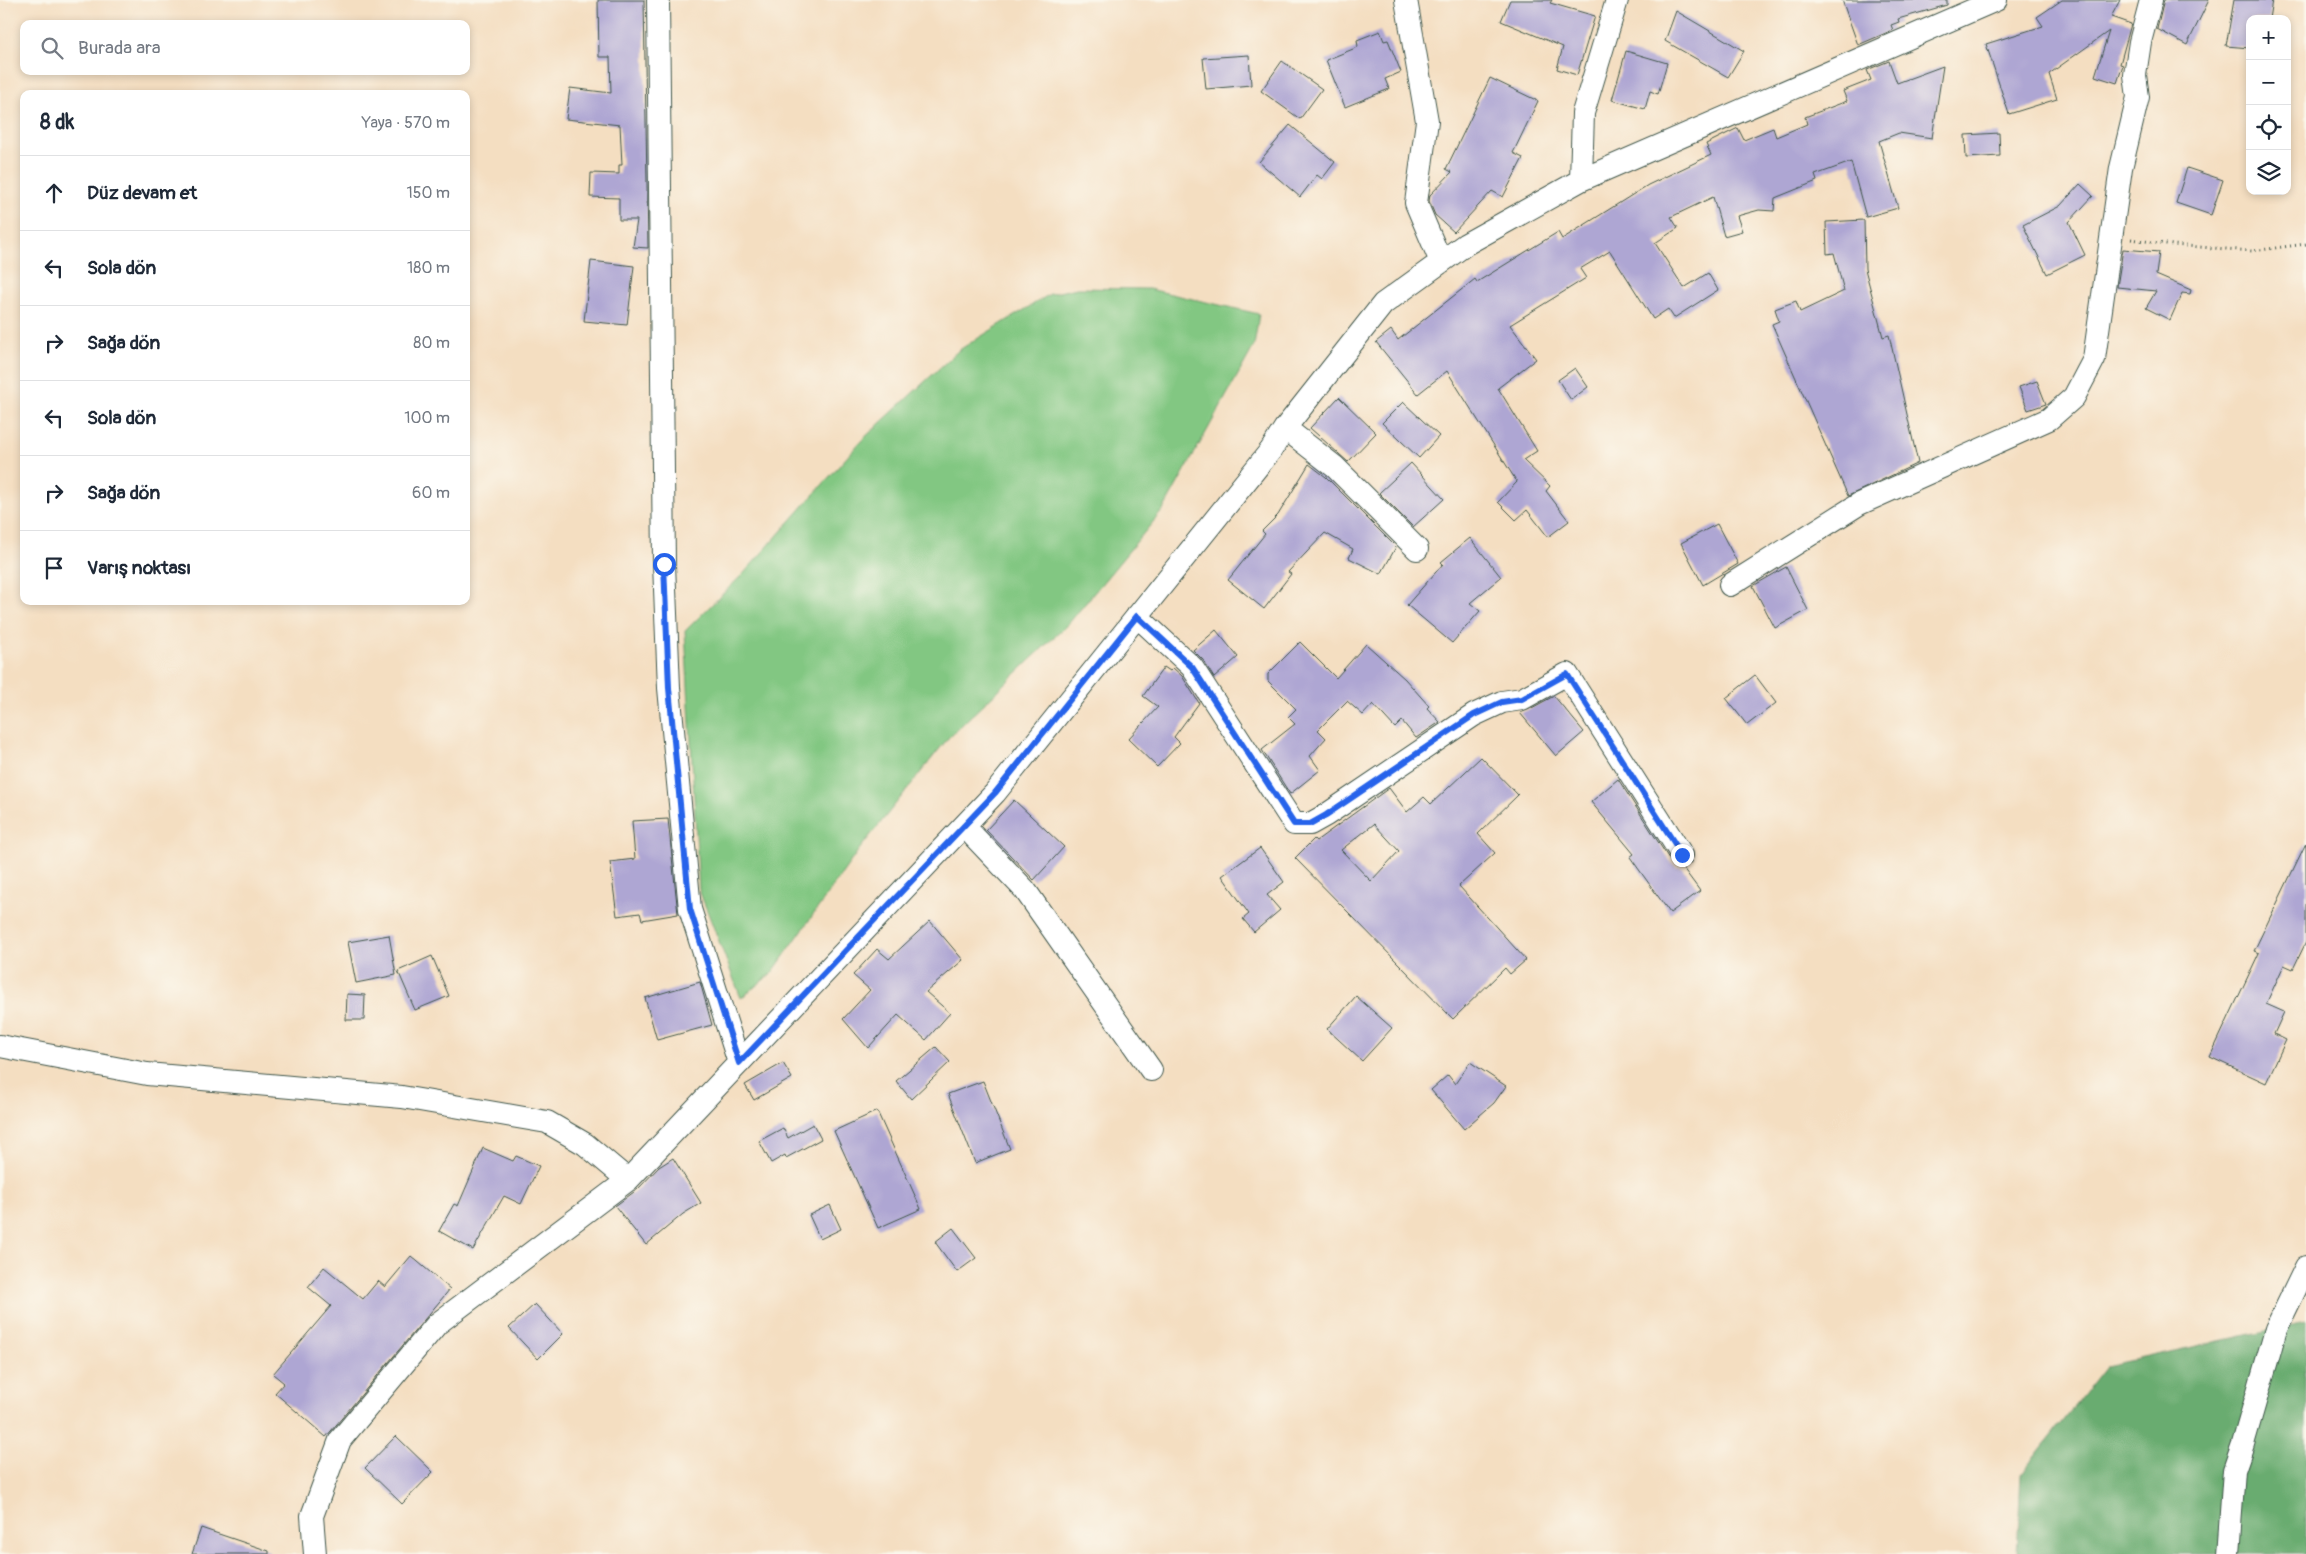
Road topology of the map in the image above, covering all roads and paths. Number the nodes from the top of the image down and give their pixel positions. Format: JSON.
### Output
{"nodes":[{"id":1,"x":658,"y":0,"type":"edge"},
{"id":2,"x":1406,"y":0,"type":"edge"},
{"id":3,"x":1617,"y":0,"type":"edge"},
{"id":4,"x":1996,"y":0,"type":"edge"},
{"id":5,"x":2150,"y":0,"type":"edge"},
{"id":6,"x":1581,"y":180,"type":"junction"},
{"id":7,"x":2111,"y":236,"type":"junction"},
{"id":8,"x":2306,"y":244,"type":"edge"},
{"id":9,"x":1441,"y":262,"type":"junction"},
{"id":10,"x":1285,"y":428,"type":"junction"},
{"id":11,"x":1417,"y":548,"type":"dead end"},
{"id":12,"x":1730,"y":585,"type":"dead end"},
{"id":13,"x":1137,"y":616,"type":"junction"},
{"id":14,"x":964,"y":826,"type":"junction"},
{"id":15,"x":1682,"y":855,"type":"dead end"},
{"id":16,"x":0,"y":1046,"type":"edge"},
{"id":17,"x":739,"y":1063,"type":"junction"},
{"id":18,"x":1151,"y":1070,"type":"dead end"},
{"id":19,"x":628,"y":1180,"type":"junction"},
{"id":20,"x":2306,"y":1267,"type":"edge"},
{"id":21,"x":315,"y":1554,"type":"edge"},
{"id":22,"x":2228,"y":1554,"type":"edge"}],
"edges":[{"from":1,"to":17,"type":"street"},
{"from":2,"to":9,"type":"street"},
{"from":3,"to":6,"type":"street"},
{"from":4,"to":6,"type":"street"},
{"from":5,"to":7,"type":"street"},
{"from":6,"to":9,"type":"street"},
{"from":7,"to":8,"type":"path"},
{"from":7,"to":12,"type":"street"},
{"from":9,"to":10,"type":"street"},
{"from":10,"to":11,"type":"street"},
{"from":10,"to":13,"type":"street"},
{"from":13,"to":14,"type":"street"},
{"from":13,"to":15,"type":"street"},
{"from":14,"to":17,"type":"street"},
{"from":14,"to":18,"type":"street"},
{"from":16,"to":19,"type":"street"},
{"from":17,"to":19,"type":"street"},
{"from":19,"to":21,"type":"street"},
{"from":20,"to":22,"type":"street"}]}
